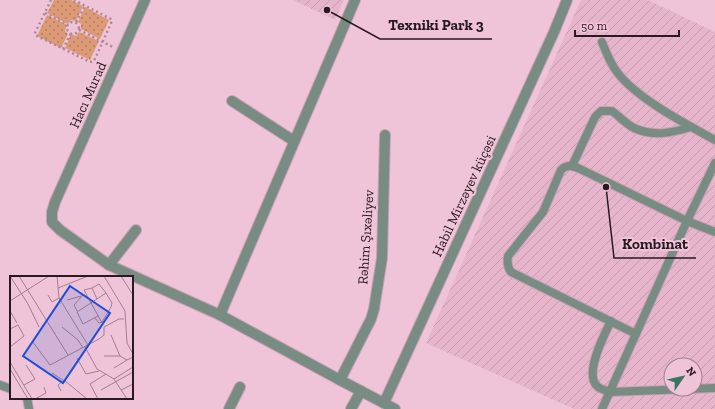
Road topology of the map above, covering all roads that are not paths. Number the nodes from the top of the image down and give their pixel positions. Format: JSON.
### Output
{"nodes":[{"id":1,"x":145,"y":0,"type":"edge"},
{"id":2,"x":355,"y":0,"type":"edge"},
{"id":3,"x":567,"y":0,"type":"edge"},
{"id":4,"x":602,"y":42,"type":"dead end"},
{"id":5,"x":232,"y":101,"type":"dead end"},
{"id":6,"x":692,"y":127,"type":"junction"},
{"id":7,"x":385,"y":135,"type":"dead end"},
{"id":8,"x":715,"y":140,"type":"edge"},
{"id":9,"x":294,"y":141,"type":"junction"},
{"id":10,"x":572,"y":166,"type":"junction"},
{"id":11,"x":714,"y":167,"type":"edge"},
{"id":12,"x":687,"y":221,"type":"junction"},
{"id":13,"x":136,"y":230,"type":"dead end"},
{"id":14,"x":715,"y":232,"type":"edge"},
{"id":15,"x":109,"y":265,"type":"junction"},
{"id":16,"x":220,"y":314,"type":"junction"},
{"id":17,"x":611,"y":321,"type":"junction"},
{"id":18,"x":636,"y":334,"type":"junction"},
{"id":19,"x":340,"y":380,"type":"junction"},
{"id":20,"x":0,"y":386,"type":"edge"},
{"id":21,"x":240,"y":387,"type":"dead end"},
{"id":22,"x":715,"y":388,"type":"edge"},
{"id":23,"x":10,"y":389,"type":"edge"},
{"id":24,"x":361,"y":392,"type":"junction"},
{"id":25,"x":610,"y":392,"type":"junction"},
{"id":26,"x":27,"y":399,"type":"edge"},
{"id":27,"x":384,"y":403,"type":"junction"},
{"id":28,"x":29,"y":409,"type":"edge"},
{"id":29,"x":229,"y":409,"type":"edge"},
{"id":30,"x":351,"y":409,"type":"edge"},
{"id":31,"x":395,"y":409,"type":"edge"},
{"id":32,"x":602,"y":409,"type":"edge"}],
"edges":[{"from":1,"to":15,"type":"street","name":"Hacı Murad"},
{"from":2,"to":9,"type":"street"},
{"from":3,"to":27,"type":"street","name":"Habil Mirzəyev küçəsi"},
{"from":4,"to":6,"type":"lane"},
{"from":5,"to":9,"type":"street"},
{"from":6,"to":8,"type":"lane"},
{"from":6,"to":10,"type":"lane"},
{"from":7,"to":19,"type":"street","name":"Rəhim Şıxəliyev"},
{"from":9,"to":16,"type":"street"},
{"from":10,"to":12,"type":"lane"},
{"from":10,"to":17,"type":"lane"},
{"from":11,"to":12,"type":"lane"},
{"from":12,"to":14,"type":"lane"},
{"from":12,"to":18,"type":"lane"},
{"from":13,"to":15,"type":"street"},
{"from":15,"to":16,"type":"street"},
{"from":16,"to":19,"type":"street"},
{"from":17,"to":18,"type":"lane"},
{"from":17,"to":25,"type":"lane"},
{"from":18,"to":25,"type":"lane"},
{"from":19,"to":24,"type":"street"},
{"from":20,"to":23,"type":"lane"},
{"from":21,"to":29,"type":"street"},
{"from":22,"to":25,"type":"lane"},
{"from":24,"to":27,"type":"street"},
{"from":24,"to":30,"type":"street"},
{"from":25,"to":32,"type":"lane"},
{"from":26,"to":28,"type":"lane"},
{"from":27,"to":31,"type":"street"}]}
